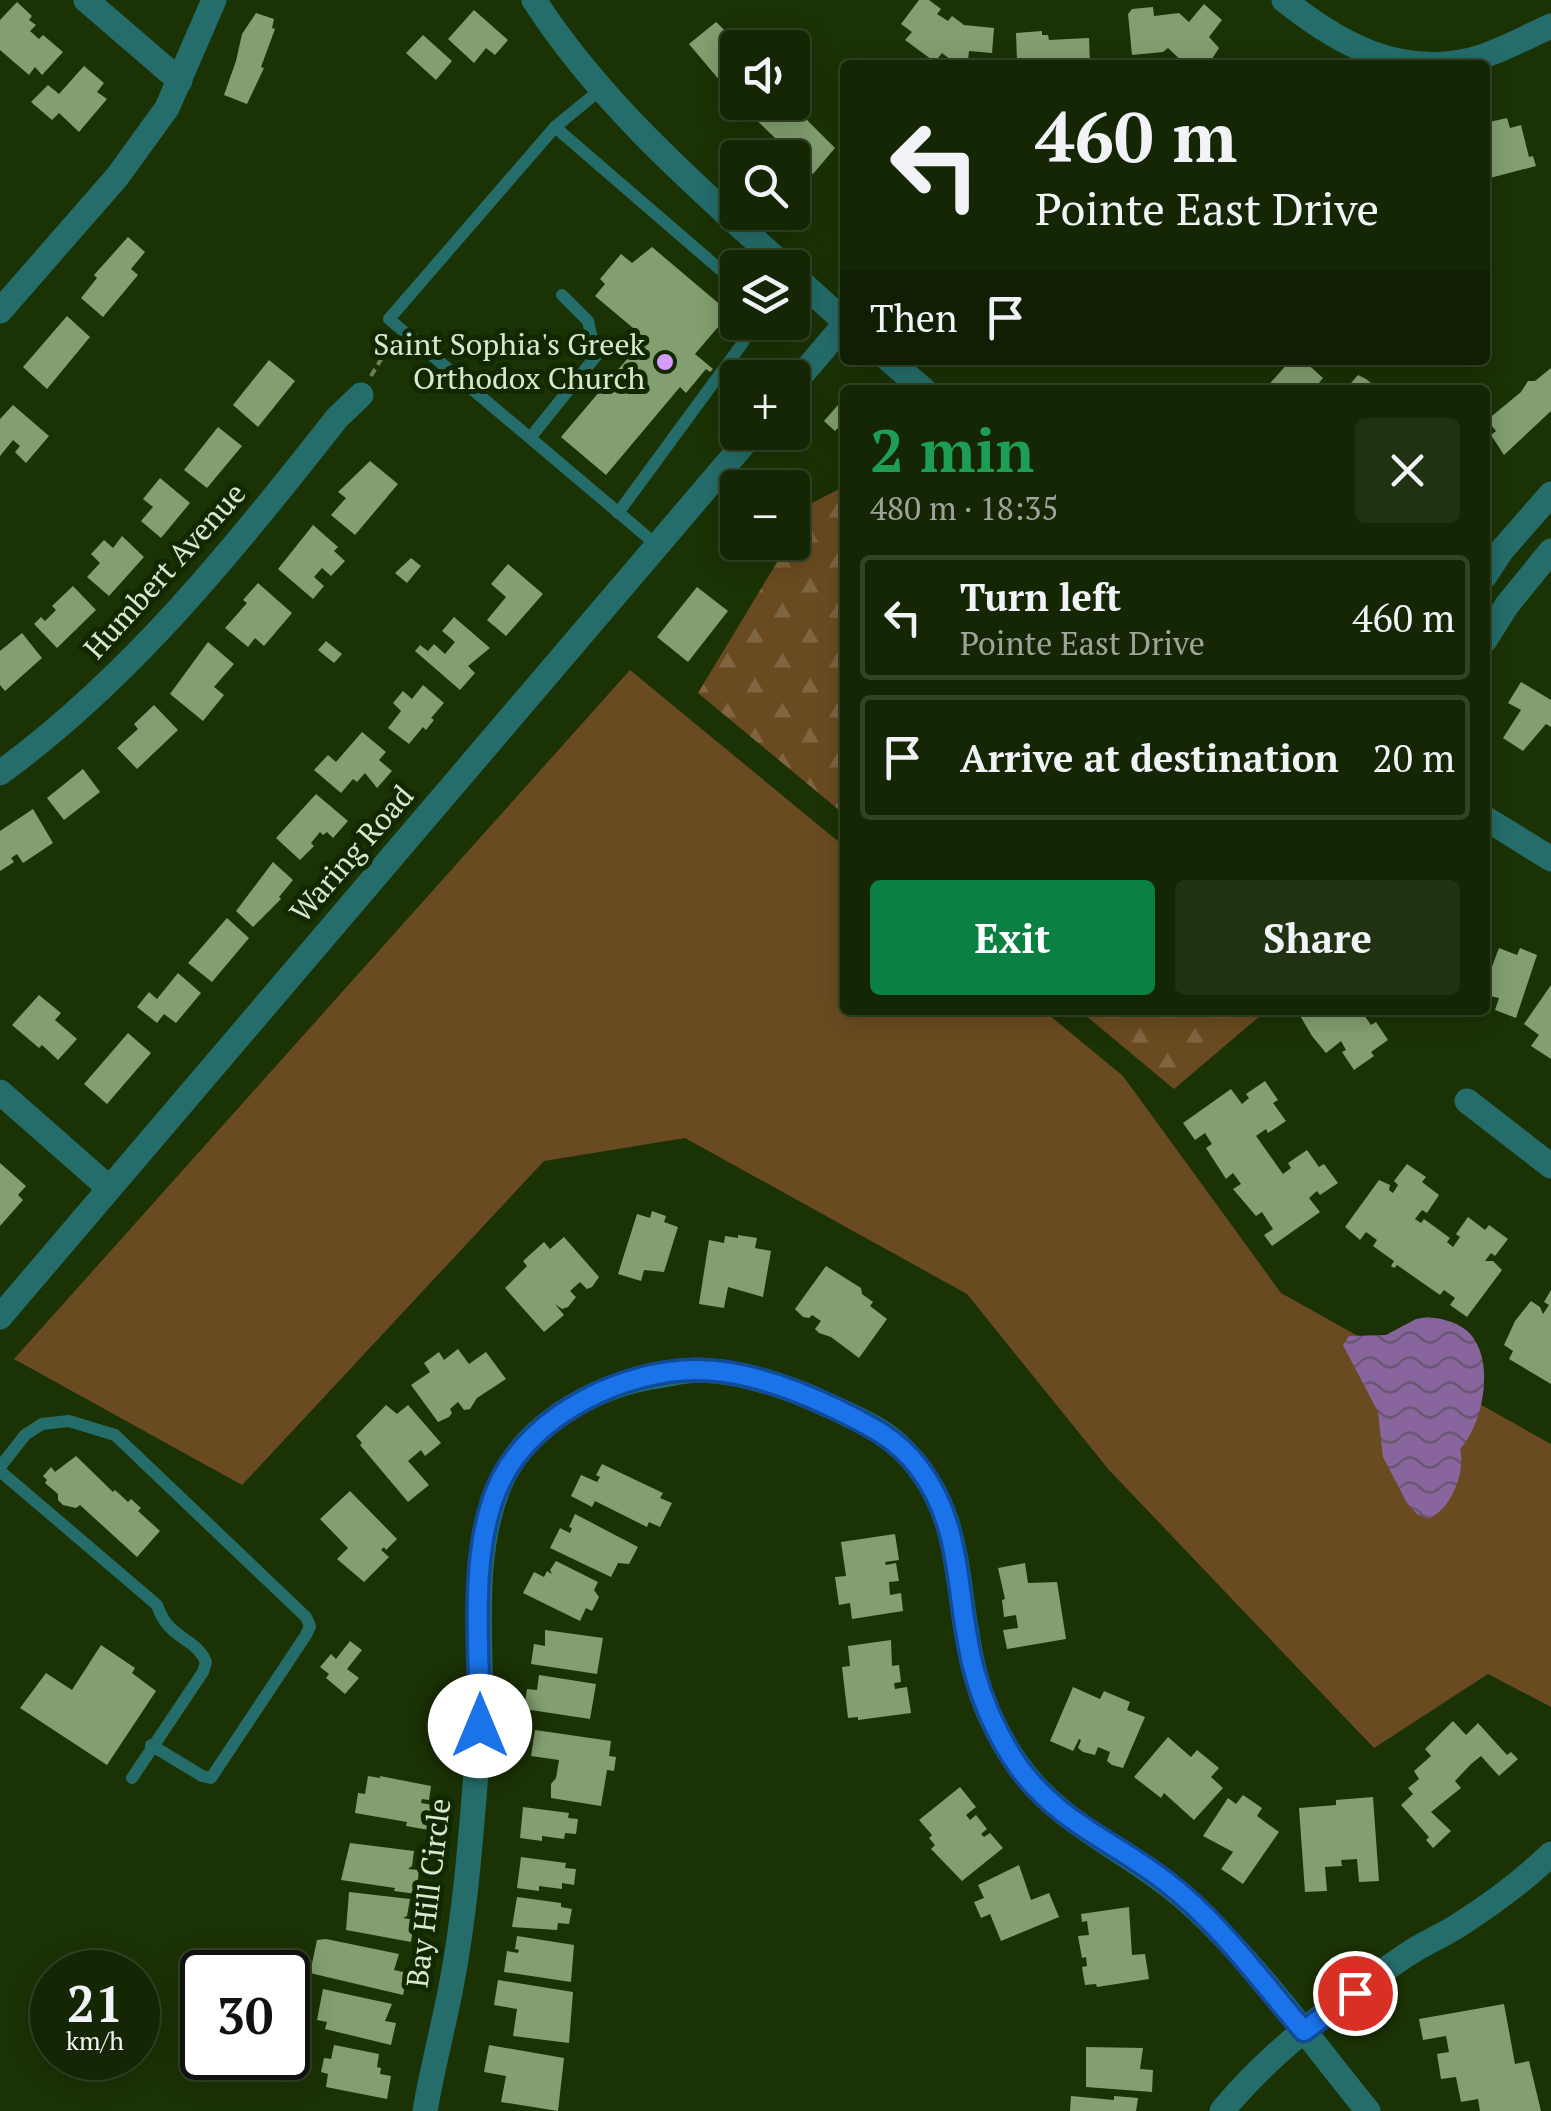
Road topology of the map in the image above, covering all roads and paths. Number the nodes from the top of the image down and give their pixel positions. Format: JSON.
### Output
{"nodes":[{"id":1,"x":86,"y":0,"type":"edge"},
{"id":2,"x":214,"y":0,"type":"edge"},
{"id":3,"x":534,"y":0,"type":"edge"},
{"id":4,"x":1284,"y":0,"type":"edge"},
{"id":5,"x":1551,"y":26,"type":"edge"},
{"id":6,"x":1394,"y":60,"type":"edge"},
{"id":7,"x":1471,"y":60,"type":"edge"},
{"id":8,"x":180,"y":81,"type":"junction"},
{"id":9,"x":600,"y":90,"type":"junction"},
{"id":10,"x":554,"y":126,"type":"junction"},
{"id":11,"x":766,"y":250,"type":"edge"},
{"id":12,"x":720,"y":270,"type":"edge"},
{"id":13,"x":810,"y":291,"type":"edge"},
{"id":14,"x":562,"y":295,"type":"dead end"},
{"id":15,"x":0,"y":311,"type":"edge"},
{"id":16,"x":840,"y":318,"type":"edge"},
{"id":17,"x":840,"y":329,"type":"edge"},
{"id":18,"x":401,"y":330,"type":"junction"},
{"id":19,"x":744,"y":340,"type":"edge"},
{"id":20,"x":810,"y":365,"type":"edge"},
{"id":21,"x":895,"y":365,"type":"edge"},
{"id":22,"x":918,"y":385,"type":"edge"},
{"id":23,"x":361,"y":395,"type":"joint"},
{"id":24,"x":530,"y":438,"type":"junction"},
{"id":25,"x":739,"y":450,"type":"edge"},
{"id":26,"x":1551,"y":494,"type":"edge"},
{"id":27,"x":618,"y":514,"type":"junction"},
{"id":28,"x":658,"y":546,"type":"junction"},
{"id":29,"x":1551,"y":550,"type":"edge"},
{"id":30,"x":1490,"y":568,"type":"edge"},
{"id":31,"x":1490,"y":632,"type":"edge"},
{"id":32,"x":0,"y":773,"type":"edge"},
{"id":33,"x":1490,"y":821,"type":"edge"},
{"id":34,"x":1551,"y":859,"type":"edge"},
{"id":35,"x":0,"y":1092,"type":"edge"},
{"id":36,"x":1467,"y":1101,"type":"dead end"},
{"id":37,"x":1551,"y":1166,"type":"edge"},
{"id":38,"x":109,"y":1188,"type":"junction"},
{"id":39,"x":0,"y":1317,"type":"edge"},
{"id":40,"x":0,"y":1469,"type":"edge"},
{"id":41,"x":152,"y":1746,"type":"junction"},
{"id":42,"x":132,"y":1778,"type":"dead end"},
{"id":43,"x":1551,"y":1854,"type":"edge"},
{"id":44,"x":1304,"y":2031,"type":"junction"},
{"id":45,"x":424,"y":2111,"type":"edge"},
{"id":46,"x":1222,"y":2111,"type":"edge"},
{"id":47,"x":1368,"y":2111,"type":"edge"}],
"edges":[{"from":1,"to":8,"type":"street"},
{"from":2,"to":8,"type":"street"},
{"from":3,"to":9,"type":"street"},
{"from":4,"to":6,"type":"street"},
{"from":5,"to":7,"type":"street"},
{"from":8,"to":15,"type":"street"},
{"from":9,"to":10,"type":"lane"},
{"from":9,"to":11,"type":"street"},
{"from":10,"to":12,"type":"lane"},
{"from":10,"to":18,"type":"lane"},
{"from":13,"to":16,"type":"street"},
{"from":14,"to":24,"type":"lane"},
{"from":17,"to":20,"type":"street"},
{"from":18,"to":23,"type":"path"},
{"from":18,"to":24,"type":"lane"},
{"from":19,"to":27,"type":"lane"},
{"from":21,"to":22,"type":"street"},
{"from":23,"to":32,"type":"street","name":"Humbert Avenue"},
{"from":24,"to":27,"type":"lane"},
{"from":25,"to":28,"type":"street","name":"Waring Road"},
{"from":26,"to":30,"type":"street"},
{"from":27,"to":28,"type":"lane"},
{"from":28,"to":38,"type":"street","name":"Waring Road"},
{"from":29,"to":31,"type":"street"},
{"from":33,"to":34,"type":"street"},
{"from":35,"to":38,"type":"street"},
{"from":36,"to":37,"type":"street"},
{"from":38,"to":39,"type":"street","name":"Waring Road"},
{"from":40,"to":41,"type":"lane"},
{"from":40,"to":41,"type":"lane"},
{"from":41,"to":42,"type":"lane"},
{"from":43,"to":44,"type":"street"},
{"from":44,"to":45,"type":"street","name":"Bay Hill Circle"},
{"from":44,"to":46,"type":"street"},
{"from":44,"to":47,"type":"street","name":"Bay Hill Circle"}]}
